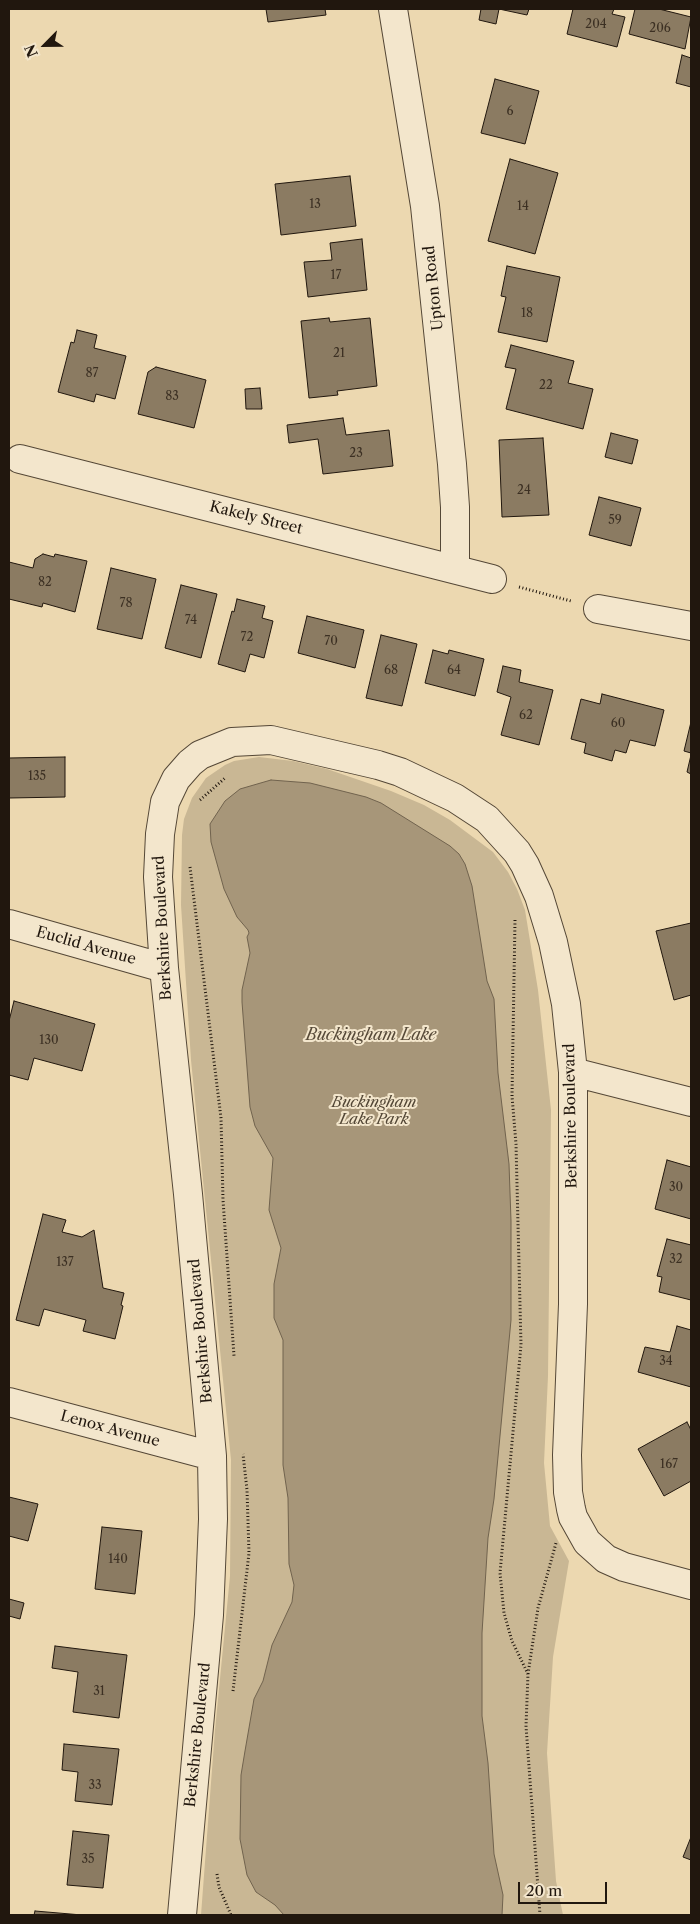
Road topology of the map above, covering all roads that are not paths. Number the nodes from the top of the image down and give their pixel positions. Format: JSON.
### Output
{"nodes":[{"id":1,"x":393,"y":9,"type":"edge"},
{"id":2,"x":20,"y":459,"type":"dead end"},
{"id":3,"x":455,"y":568,"type":"junction"},
{"id":4,"x":492,"y":579,"type":"road end"},
{"id":5,"x":598,"y":609,"type":"road end"},
{"id":6,"x":691,"y":626,"type":"edge"},
{"id":7,"x":9,"y":924,"type":"edge"},
{"id":8,"x":164,"y":968,"type":"junction"},
{"id":9,"x":573,"y":1072,"type":"junction"},
{"id":10,"x":691,"y":1102,"type":"edge"},
{"id":11,"x":9,"y":1402,"type":"edge"},
{"id":12,"x":212,"y":1456,"type":"junction"},
{"id":13,"x":691,"y":1585,"type":"edge"},
{"id":14,"x":182,"y":1915,"type":"edge"}],
"edges":[{"from":1,"to":3,"type":"street","name":"Upton Road"},
{"from":2,"to":3,"type":"street","name":"Kakely Street"},
{"from":3,"to":4,"type":"street","name":"Kakely Street"},
{"from":5,"to":6,"type":"street"},
{"from":7,"to":8,"type":"street","name":"Euclid Avenue"},
{"from":8,"to":9,"type":"street","name":"Berkshire Boulevard"},
{"from":8,"to":12,"type":"street","name":"Berkshire Boulevard"},
{"from":9,"to":10,"type":"street"},
{"from":9,"to":13,"type":"street","name":"Berkshire Boulevard"},
{"from":11,"to":12,"type":"street","name":"Lenox Avenue"},
{"from":12,"to":14,"type":"street","name":"Berkshire Boulevard"}]}
